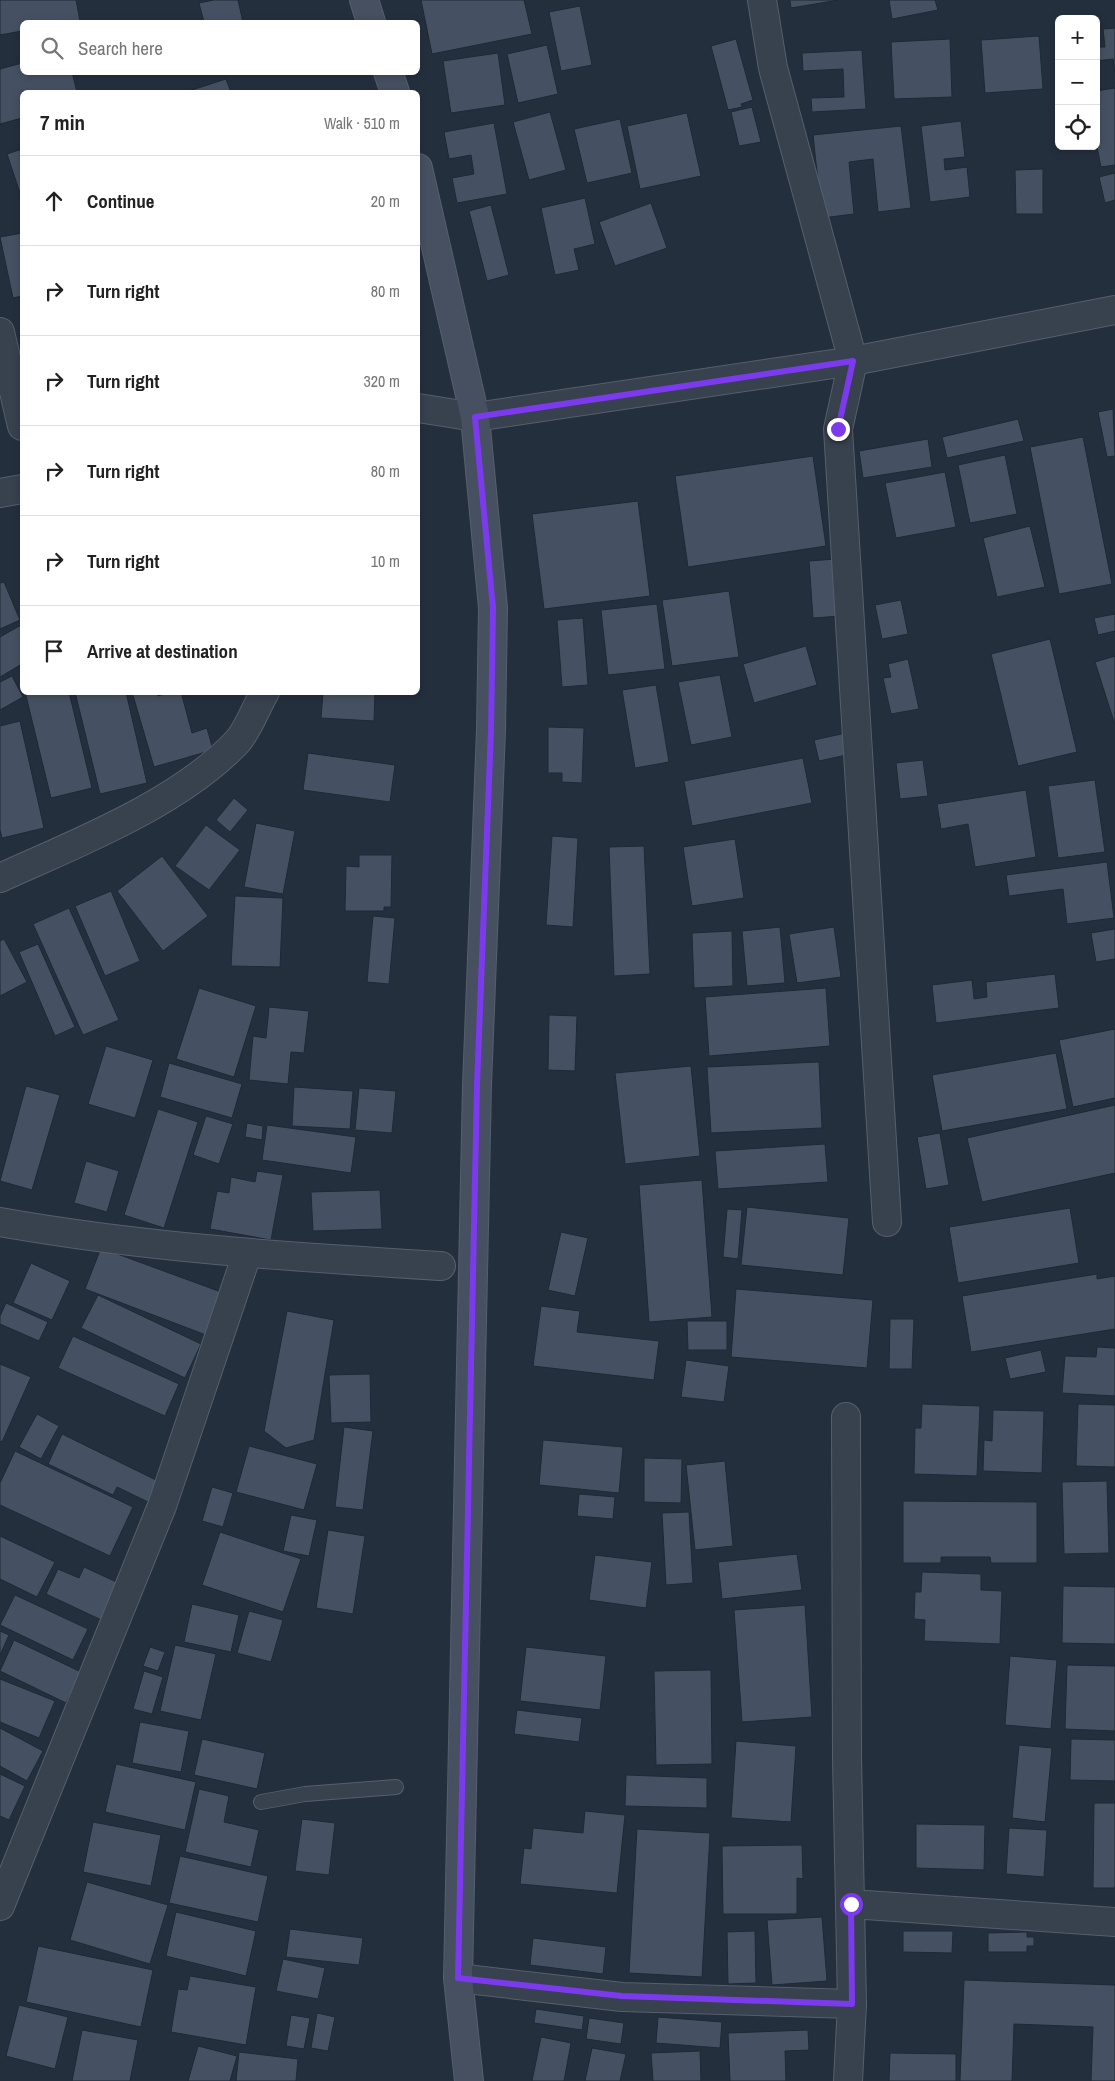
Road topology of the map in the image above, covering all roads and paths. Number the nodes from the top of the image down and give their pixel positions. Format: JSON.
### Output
{"nodes":[{"id":1,"x":364,"y":0,"type":"edge"},
{"id":2,"x":762,"y":0,"type":"edge"},
{"id":3,"x":370,"y":20,"type":"edge"},
{"id":4,"x":389,"y":75,"type":"edge"},
{"id":5,"x":394,"y":90,"type":"edge"},
{"id":6,"x":420,"y":177,"type":"edge"},
{"id":7,"x":1115,"y":310,"type":"edge"},
{"id":8,"x":0,"y":332,"type":"edge"},
{"id":9,"x":853,"y":361,"type":"junction"},
{"id":10,"x":420,"y":408,"type":"edge"},
{"id":11,"x":20,"y":417,"type":"edge"},
{"id":12,"x":475,"y":417,"type":"junction"},
{"id":13,"x":20,"y":490,"type":"edge"},
{"id":14,"x":0,"y":493,"type":"edge"},
{"id":15,"x":264,"y":695,"type":"edge"},
{"id":16,"x":0,"y":878,"type":"edge"},
{"id":17,"x":0,"y":1222,"type":"edge"},
{"id":18,"x":888,"y":1222,"type":"dead end"},
{"id":19,"x":247,"y":1254,"type":"junction"},
{"id":20,"x":441,"y":1266,"type":"dead end"},
{"id":21,"x":846,"y":1417,"type":"dead end"},
{"id":22,"x":396,"y":1787,"type":"dead end"},
{"id":23,"x":261,"y":1802,"type":"dead end"},
{"id":24,"x":851,"y":1904,"type":"junction"},
{"id":25,"x":0,"y":1906,"type":"edge"},
{"id":26,"x":1115,"y":1922,"type":"edge"},
{"id":27,"x":458,"y":1978,"type":"junction"},
{"id":28,"x":852,"y":2004,"type":"junction"},
{"id":29,"x":469,"y":2081,"type":"edge"},
{"id":30,"x":848,"y":2081,"type":"edge"}],
"edges":[{"from":1,"to":3,"type":"main road"},
{"from":2,"to":9,"type":"street"},
{"from":4,"to":5,"type":"main road"},
{"from":6,"to":12,"type":"main road"},
{"from":7,"to":9,"type":"street"},
{"from":8,"to":11,"type":"street"},
{"from":9,"to":12,"type":"street"},
{"from":9,"to":18,"type":"street"},
{"from":10,"to":12,"type":"street"},
{"from":12,"to":27,"type":"main road"},
{"from":13,"to":14,"type":"street"},
{"from":15,"to":16,"type":"street"},
{"from":17,"to":19,"type":"street"},
{"from":19,"to":20,"type":"street"},
{"from":19,"to":25,"type":"street"},
{"from":21,"to":24,"type":"street"},
{"from":22,"to":23,"type":"lane"},
{"from":24,"to":26,"type":"street"},
{"from":24,"to":28,"type":"street"},
{"from":27,"to":28,"type":"street"},
{"from":27,"to":29,"type":"main road"},
{"from":28,"to":30,"type":"street"}]}
